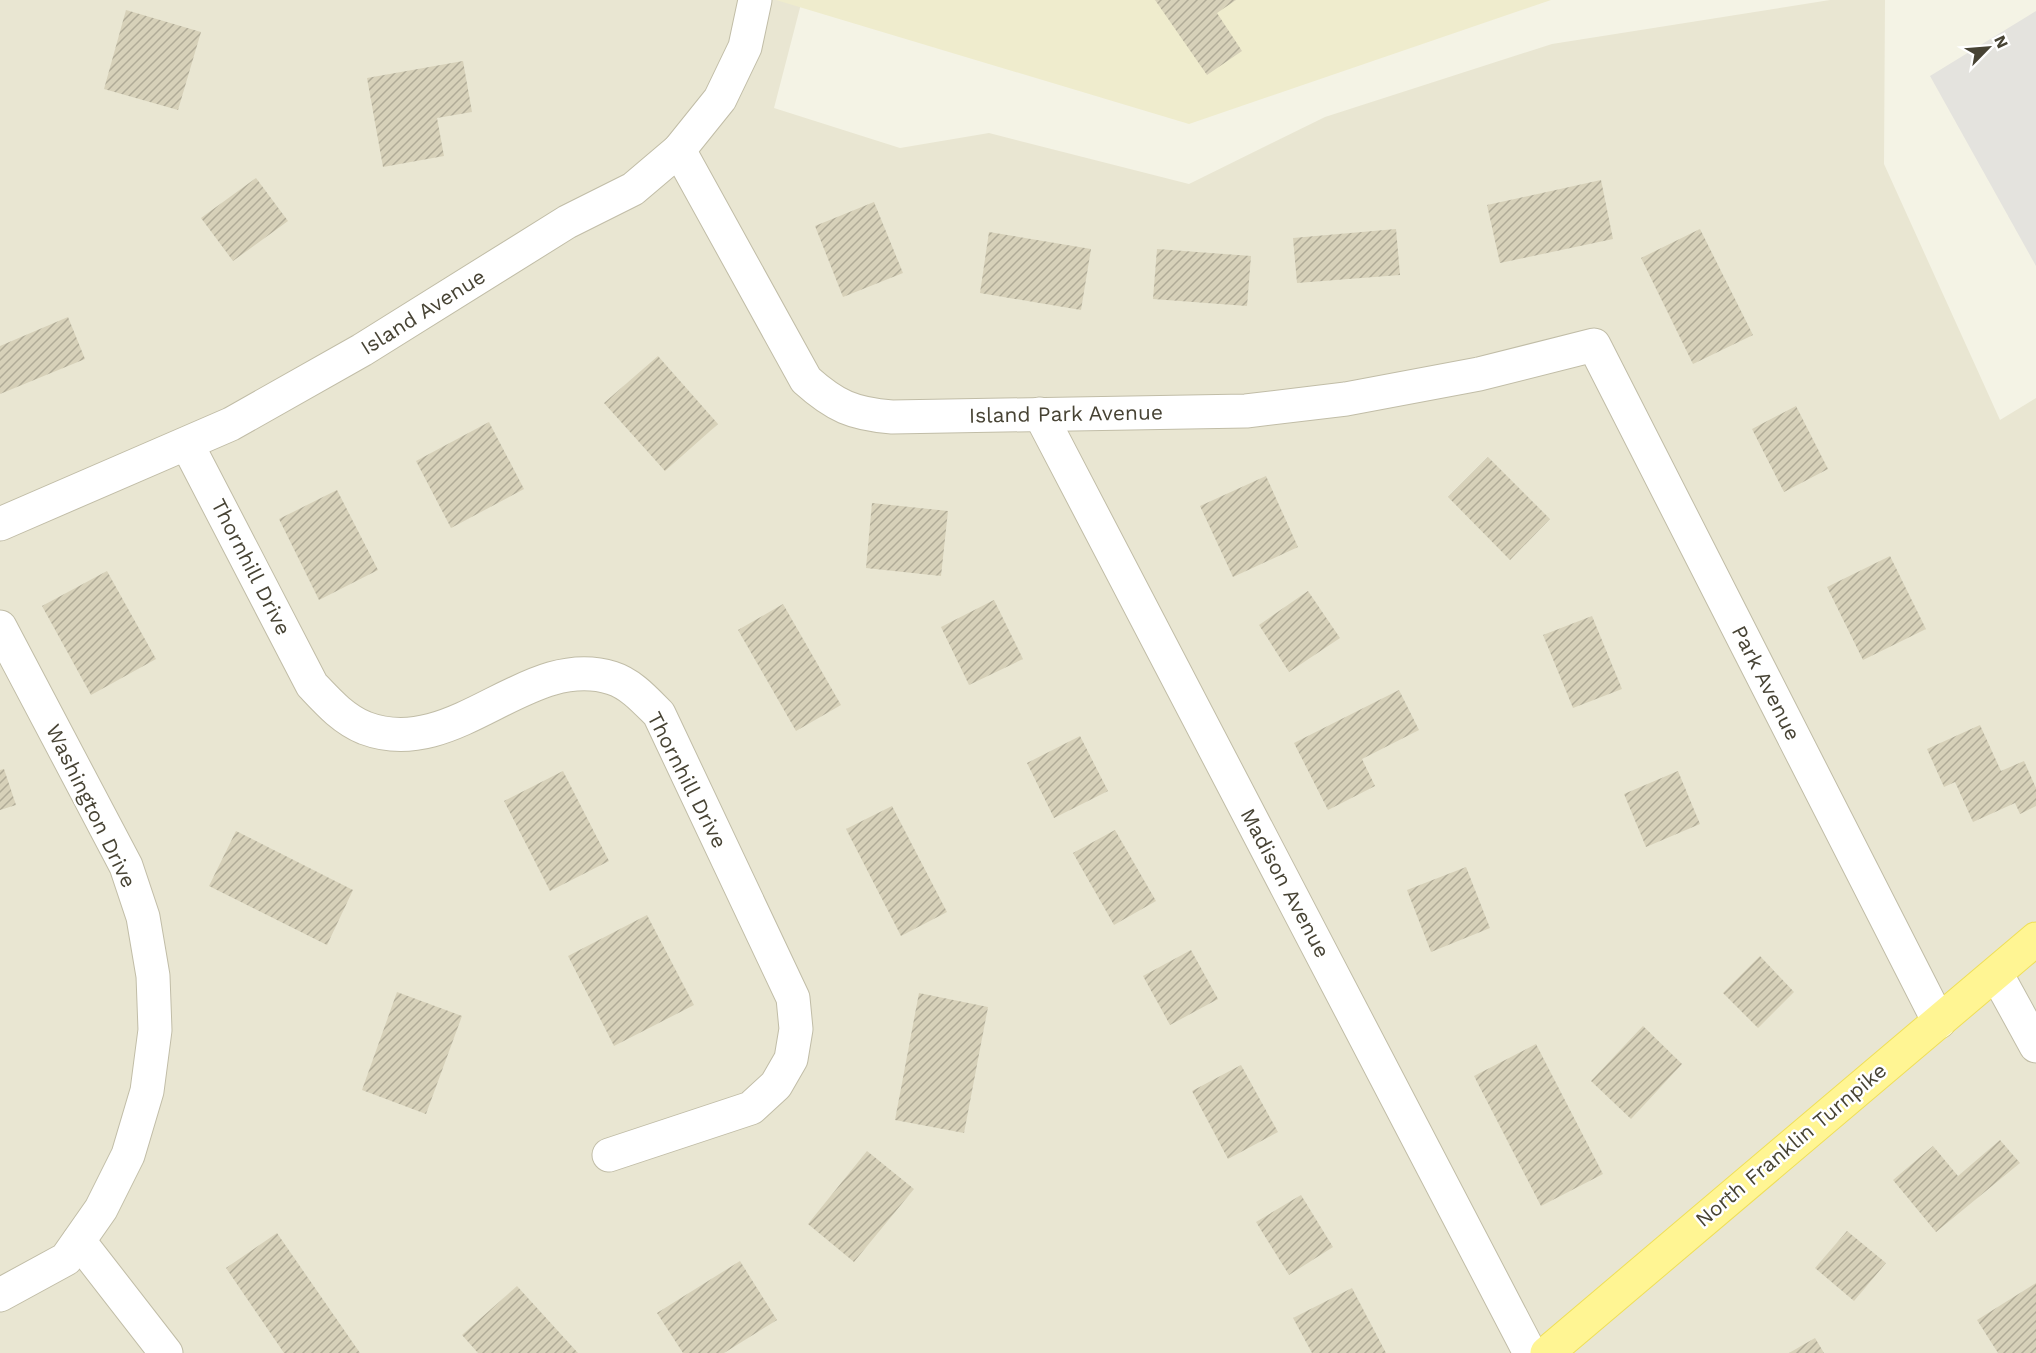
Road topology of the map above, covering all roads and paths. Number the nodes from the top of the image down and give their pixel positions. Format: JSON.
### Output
{"nodes":[{"id":1,"x":755,"y":0,"type":"edge"},
{"id":2,"x":680,"y":150,"type":"junction"},
{"id":3,"x":1594,"y":345,"type":"joint"},
{"id":4,"x":1040,"y":414,"type":"junction"},
{"id":5,"x":187,"y":444,"type":"junction"},
{"id":6,"x":0,"y":524,"type":"edge"},
{"id":7,"x":0,"y":627,"type":"edge"},
{"id":8,"x":2036,"y":939,"type":"edge"},
{"id":9,"x":1997,"y":975,"type":"junction"},
{"id":10,"x":1939,"y":1022,"type":"junction"},
{"id":11,"x":2036,"y":1046,"type":"edge"},
{"id":12,"x":609,"y":1155,"type":"dead end"},
{"id":13,"x":79,"y":1241,"type":"junction"},
{"id":14,"x":0,"y":1295,"type":"edge"},
{"id":15,"x":166,"y":1353,"type":"edge"},
{"id":16,"x":1530,"y":1353,"type":"edge"},
{"id":17,"x":1547,"y":1353,"type":"edge"}],
"edges":[{"from":1,"to":2,"type":"street","name":"Island Avenue"},
{"from":2,"to":4,"type":"street","name":"Island Park Avenue"},
{"from":2,"to":5,"type":"street","name":"Island Avenue"},
{"from":3,"to":4,"type":"street","name":"Island Park Avenue"},
{"from":3,"to":10,"type":"street","name":"Park Avenue"},
{"from":4,"to":16,"type":"street","name":"Madison Avenue"},
{"from":5,"to":6,"type":"street","name":"Island Avenue"},
{"from":5,"to":12,"type":"street","name":"Thornhill Drive"},
{"from":7,"to":13,"type":"street","name":"Washington Drive"},
{"from":8,"to":9,"type":"main road","name":"North Franklin Turnpike"},
{"from":9,"to":10,"type":"main road","name":"North Franklin Turnpike"},
{"from":9,"to":11,"type":"street"},
{"from":10,"to":17,"type":"main road","name":"North Franklin Turnpike"},
{"from":13,"to":14,"type":"street","name":"Washington Drive"},
{"from":13,"to":15,"type":"street"}]}
